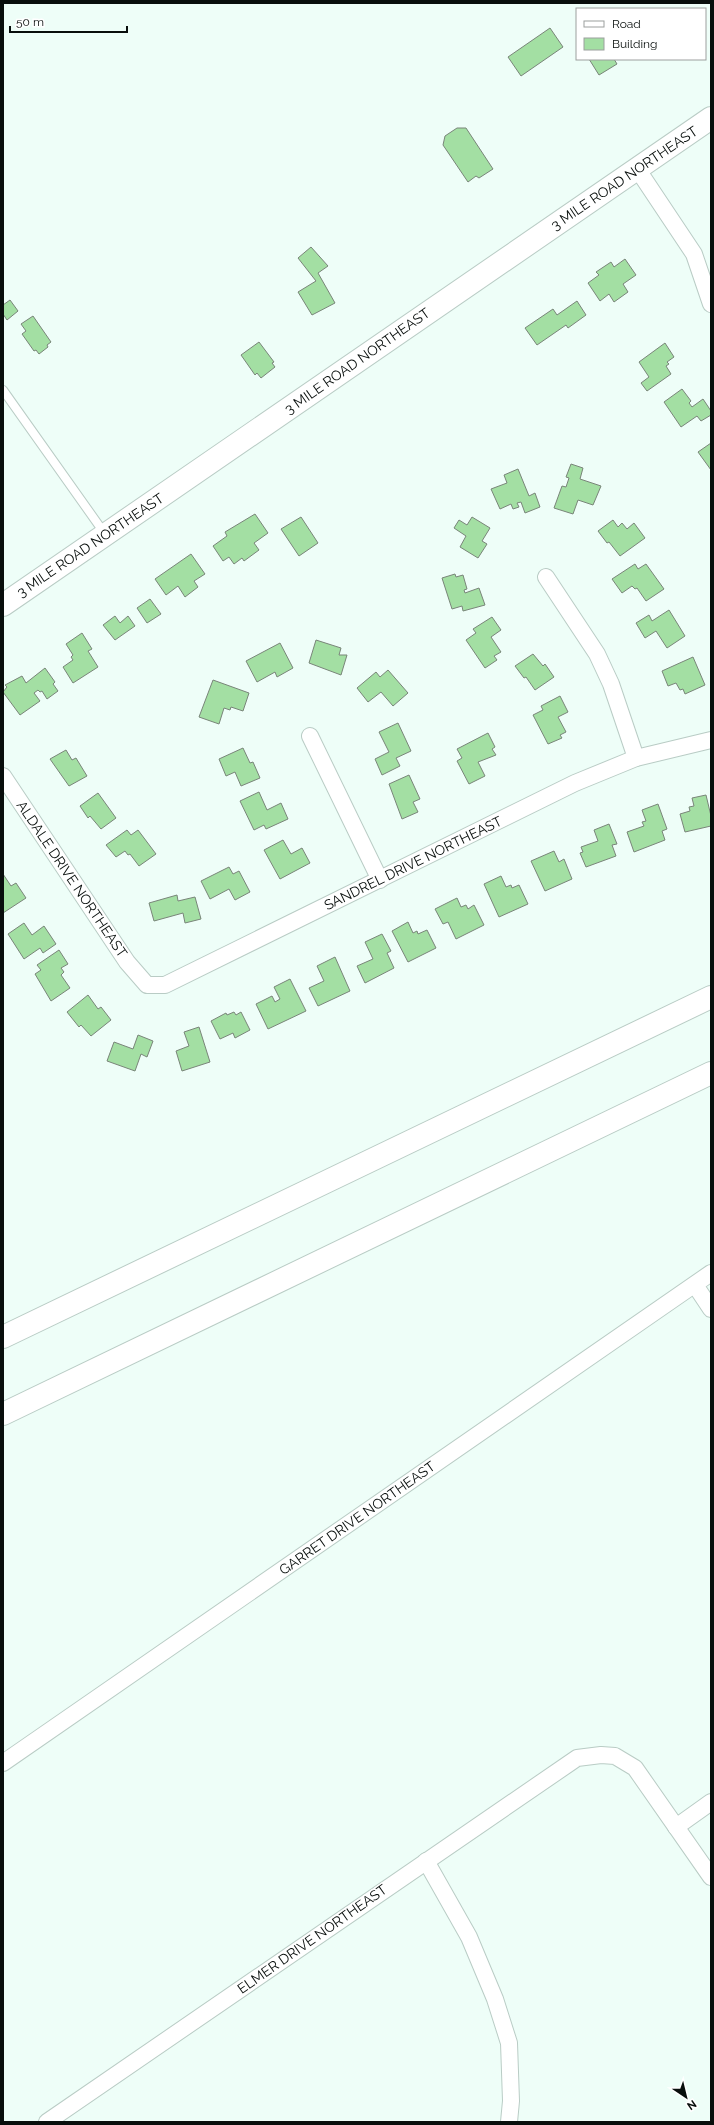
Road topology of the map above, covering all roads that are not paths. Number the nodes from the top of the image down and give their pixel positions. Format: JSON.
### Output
{"nodes":[{"id":1,"x":711,"y":118,"type":"edge"},
{"id":2,"x":638,"y":170,"type":"junction"},
{"id":3,"x":711,"y":304,"type":"edge"},
{"id":4,"x":3,"y":390,"type":"edge"},
{"id":5,"x":106,"y":535,"type":"junction"},
{"id":6,"x":546,"y":577,"type":"dead end"},
{"id":7,"x":6,"y":600,"type":"edge"},
{"id":8,"x":310,"y":736,"type":"dead end"},
{"id":9,"x":711,"y":740,"type":"edge"},
{"id":10,"x":636,"y":758,"type":"junction"},
{"id":11,"x":3,"y":776,"type":"edge"},
{"id":12,"x":380,"y":880,"type":"junction"},
{"id":13,"x":127,"y":962,"type":"joint"},
{"id":14,"x":711,"y":996,"type":"edge"},
{"id":15,"x":711,"y":1073,"type":"edge"},
{"id":16,"x":711,"y":1273,"type":"edge"},
{"id":17,"x":695,"y":1285,"type":"junction"},
{"id":18,"x":711,"y":1309,"type":"edge"},
{"id":19,"x":3,"y":1337,"type":"edge"},
{"id":20,"x":3,"y":1414,"type":"edge"},
{"id":21,"x":3,"y":1763,"type":"edge"},
{"id":22,"x":711,"y":1802,"type":"edge"},
{"id":23,"x":676,"y":1827,"type":"junction"},
{"id":24,"x":426,"y":1861,"type":"junction"},
{"id":25,"x":711,"y":1877,"type":"edge"},
{"id":26,"x":47,"y":2122,"type":"edge"},
{"id":27,"x":509,"y":2122,"type":"edge"}],
"edges":[{"from":1,"to":2,"type":"main road","name":"3 MILE ROAD NORTHEAST"},
{"from":2,"to":3,"type":"street"},
{"from":2,"to":5,"type":"main road","name":"3 MILE ROAD NORTHEAST"},
{"from":4,"to":5,"type":"lane"},
{"from":5,"to":7,"type":"main road","name":"3 MILE ROAD NORTHEAST"},
{"from":6,"to":10,"type":"street"},
{"from":8,"to":12,"type":"street"},
{"from":9,"to":10,"type":"street","name":"SANDREL DRIVE NORTHEAST"},
{"from":10,"to":12,"type":"street","name":"SANDREL DRIVE NORTHEAST"},
{"from":11,"to":13,"type":"street","name":"ALDALE DRIVE NORTHEAST"},
{"from":12,"to":13,"type":"street","name":"SANDREL DRIVE NORTHEAST"},
{"from":14,"to":19,"type":"main road"},
{"from":15,"to":20,"type":"main road"},
{"from":16,"to":17,"type":"street","name":"GARRET DRIVE NORTHEAST"},
{"from":17,"to":18,"type":"street"},
{"from":17,"to":21,"type":"street","name":"GARRET DRIVE NORTHEAST"},
{"from":22,"to":23,"type":"street"},
{"from":23,"to":24,"type":"street","name":"ELMER DRIVE NORTHEAST"},
{"from":23,"to":25,"type":"street"},
{"from":24,"to":26,"type":"street","name":"ELMER DRIVE NORTHEAST"},
{"from":24,"to":27,"type":"street"}]}
